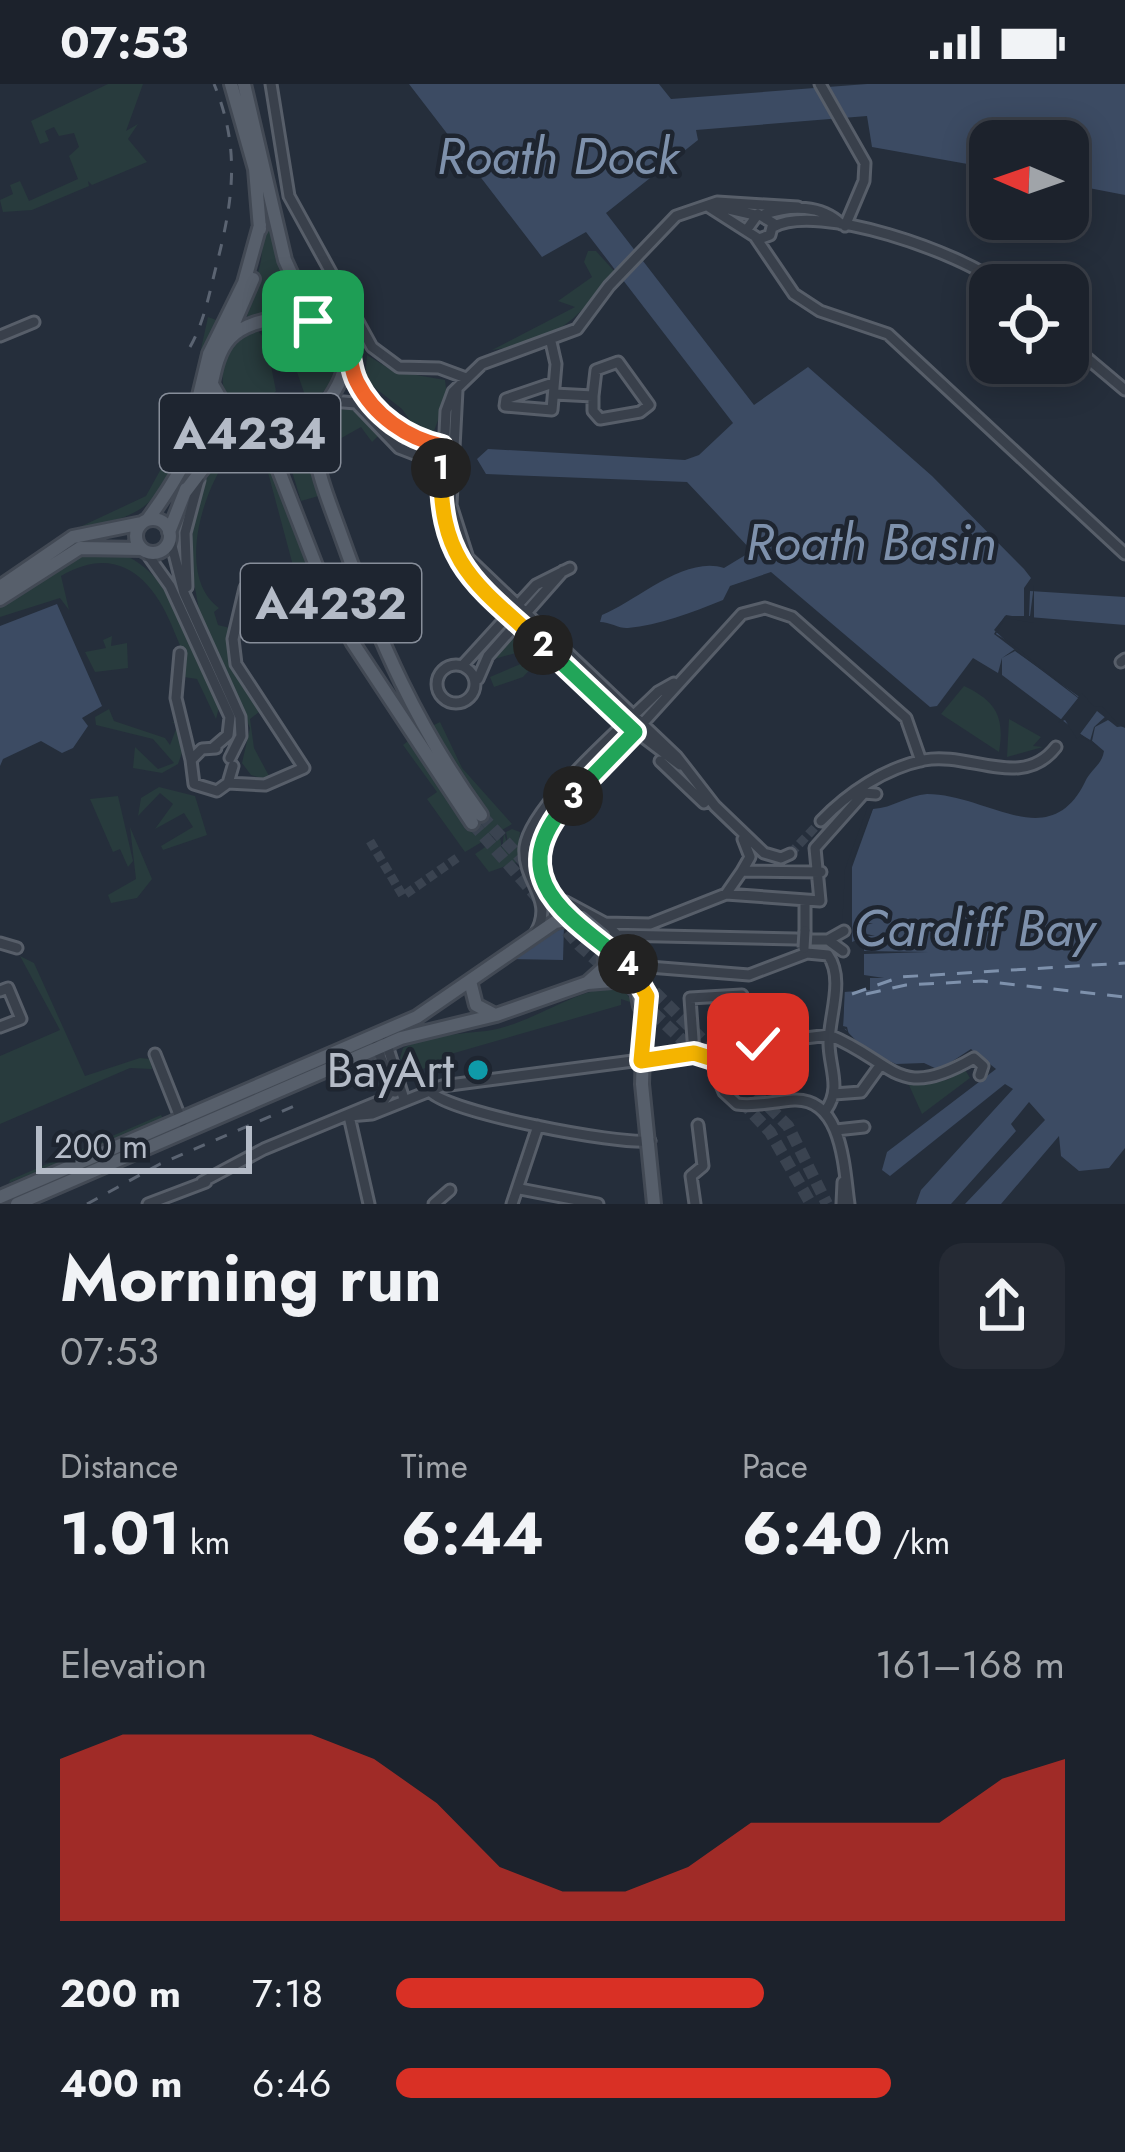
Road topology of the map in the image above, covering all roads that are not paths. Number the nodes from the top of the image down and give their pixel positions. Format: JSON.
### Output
{"nodes":[{"id":1,"x":231,"y":84,"type":"edge"},
{"id":2,"x":244,"y":84,"type":"edge"},
{"id":3,"x":271,"y":84,"type":"edge"},
{"id":4,"x":820,"y":84,"type":"edge"},
{"id":5,"x":254,"y":136,"type":"junction"},
{"id":6,"x":709,"y":207,"type":"junction"},
{"id":7,"x":798,"y":207,"type":"junction"},
{"id":8,"x":760,"y":215,"type":"junction"},
{"id":9,"x":260,"y":225,"type":"junction"},
{"id":10,"x":843,"y":225,"type":"junction"},
{"id":11,"x":771,"y":231,"type":"junction"},
{"id":12,"x":752,"y":233,"type":"junction"},
{"id":13,"x":768,"y":257,"type":"junction"},
{"id":14,"x":969,"y":266,"type":"edge"},
{"id":15,"x":34,"y":322,"type":"dead end"},
{"id":16,"x":316,"y":322,"type":"junction"},
{"id":17,"x":0,"y":336,"type":"edge"},
{"id":18,"x":551,"y":342,"type":"junction"},
{"id":19,"x":223,"y":347,"type":"junction"},
{"id":20,"x":1089,"y":359,"type":"edge"},
{"id":21,"x":446,"y":370,"type":"junction"},
{"id":22,"x":466,"y":378,"type":"junction"},
{"id":23,"x":213,"y":386,"type":"junction"},
{"id":24,"x":554,"y":389,"type":"junction"},
{"id":25,"x":458,"y":390,"type":"junction"},
{"id":26,"x":1125,"y":390,"type":"edge"},
{"id":27,"x":593,"y":396,"type":"junction"},
{"id":28,"x":331,"y":401,"type":"junction"},
{"id":29,"x":252,"y":421,"type":"junction"},
{"id":30,"x":442,"y":446,"type":"junction"},
{"id":31,"x":207,"y":458,"type":"junction"},
{"id":32,"x":452,"y":459,"type":"junction"},
{"id":33,"x":441,"y":466,"type":"junction"},
{"id":34,"x":178,"y":490,"type":"junction"},
{"id":35,"x":294,"y":508,"type":"junction"},
{"id":36,"x":145,"y":521,"type":"junction"},
{"id":37,"x":169,"y":535,"type":"junction"},
{"id":38,"x":144,"y":550,"type":"junction"},
{"id":39,"x":1125,"y":554,"type":"edge"},
{"id":40,"x":567,"y":569,"type":"dead end"},
{"id":41,"x":0,"y":587,"type":"edge"},
{"id":42,"x":244,"y":588,"type":"dead end"},
{"id":43,"x":0,"y":599,"type":"edge"},
{"id":44,"x":520,"y":608,"type":"junction"},
{"id":45,"x":194,"y":613,"type":"junction"},
{"id":46,"x":515,"y":620,"type":"junction"},
{"id":47,"x":180,"y":653,"type":"dead end"},
{"id":48,"x":462,"y":666,"type":"junction"},
{"id":49,"x":478,"y":679,"type":"junction"},
{"id":50,"x":634,"y":724,"type":"junction"},
{"id":51,"x":187,"y":728,"type":"junction"},
{"id":52,"x":213,"y":747,"type":"junction"},
{"id":53,"x":1052,"y":747,"type":"dead end"},
{"id":54,"x":654,"y":756,"type":"dead end"},
{"id":55,"x":190,"y":760,"type":"junction"},
{"id":56,"x":921,"y":761,"type":"junction"},
{"id":57,"x":231,"y":762,"type":"junction"},
{"id":58,"x":247,"y":782,"type":"junction"},
{"id":59,"x":228,"y":783,"type":"junction"},
{"id":60,"x":876,"y":794,"type":"dead end"},
{"id":61,"x":821,"y":821,"type":"tunnel mouth"},
{"id":62,"x":815,"y":848,"type":"junction"},
{"id":63,"x":790,"y":854,"type":"dead end"},
{"id":64,"x":742,"y":871,"type":"junction"},
{"id":65,"x":793,"y":872,"type":"junction"},
{"id":66,"x":821,"y":872,"type":"junction"},
{"id":67,"x":727,"y":894,"type":"junction"},
{"id":68,"x":805,"y":900,"type":"junction"},
{"id":69,"x":566,"y":902,"type":"dead end"},
{"id":70,"x":571,"y":919,"type":"junction"},
{"id":71,"x":605,"y":922,"type":"junction"},
{"id":72,"x":844,"y":932,"type":"dead end"},
{"id":73,"x":535,"y":934,"type":"junction"},
{"id":74,"x":616,"y":935,"type":"junction"},
{"id":75,"x":828,"y":940,"type":"junction"},
{"id":76,"x":804,"y":942,"type":"junction"},
{"id":77,"x":0,"y":943,"type":"edge"},
{"id":78,"x":606,"y":947,"type":"junction"},
{"id":79,"x":17,"y":948,"type":"dead end"},
{"id":80,"x":843,"y":951,"type":"dead end"},
{"id":81,"x":470,"y":981,"type":"junction"},
{"id":82,"x":587,"y":983,"type":"junction"},
{"id":83,"x":0,"y":991,"type":"edge"},
{"id":84,"x":742,"y":994,"type":"dead end"},
{"id":85,"x":496,"y":1016,"type":"junction"},
{"id":86,"x":643,"y":1017,"type":"junction"},
{"id":87,"x":0,"y":1028,"type":"edge"},
{"id":88,"x":830,"y":1035,"type":"junction"},
{"id":89,"x":380,"y":1040,"type":"junction"},
{"id":90,"x":694,"y":1053,"type":"junction"},
{"id":91,"x":155,"y":1054,"type":"dead end"},
{"id":92,"x":710,"y":1058,"type":"junction"},
{"id":93,"x":641,"y":1061,"type":"junction"},
{"id":94,"x":879,"y":1067,"type":"junction"},
{"id":95,"x":980,"y":1075,"type":"dead end"},
{"id":96,"x":394,"y":1088,"type":"junction"},
{"id":97,"x":430,"y":1091,"type":"junction"},
{"id":98,"x":834,"y":1094,"type":"junction"},
{"id":99,"x":404,"y":1099,"type":"junction"},
{"id":100,"x":826,"y":1110,"type":"junction"},
{"id":101,"x":349,"y":1116,"type":"junction"},
{"id":102,"x":183,"y":1125,"type":"junction"},
{"id":103,"x":698,"y":1125,"type":"dead end"},
{"id":104,"x":538,"y":1126,"type":"junction"},
{"id":105,"x":864,"y":1126,"type":"dead end"},
{"id":106,"x":836,"y":1130,"type":"junction"},
{"id":107,"x":650,"y":1141,"type":"junction"},
{"id":108,"x":520,"y":1189,"type":"junction"},
{"id":109,"x":450,"y":1190,"type":"dead end"},
{"id":110,"x":0,"y":1197,"type":"edge"},
{"id":111,"x":172,"y":1199,"type":"edge"},
{"id":112,"x":17,"y":1204,"type":"edge"},
{"id":113,"x":148,"y":1204,"type":"edge"},
{"id":114,"x":369,"y":1204,"type":"edge"},
{"id":115,"x":434,"y":1204,"type":"edge"},
{"id":116,"x":512,"y":1204,"type":"edge"},
{"id":117,"x":598,"y":1204,"type":"edge"},
{"id":118,"x":654,"y":1204,"type":"edge"},
{"id":119,"x":694,"y":1204,"type":"edge"},
{"id":120,"x":845,"y":1204,"type":"edge"}],
"edges":[{"from":1,"to":5,"type":"main road"},
{"from":2,"to":5,"type":"main road"},
{"from":3,"to":21,"type":"street"},
{"from":4,"to":10,"type":"street"},
{"from":5,"to":9,"type":"main road"},
{"from":5,"to":16,"type":"main road"},
{"from":6,"to":7,"type":"street"},
{"from":6,"to":8,"type":"street"},
{"from":6,"to":12,"type":"street"},
{"from":6,"to":18,"type":"street"},
{"from":7,"to":8,"type":"street"},
{"from":7,"to":10,"type":"street"},
{"from":8,"to":11,"type":"street"},
{"from":8,"to":12,"type":"street"},
{"from":9,"to":19,"type":"main road"},
{"from":9,"to":34,"type":"main road"},
{"from":10,"to":11,"type":"street"},
{"from":10,"to":14,"type":"street"},
{"from":11,"to":12,"type":"street"},
{"from":11,"to":13,"type":"street"},
{"from":12,"to":13,"type":"street"},
{"from":13,"to":39,"type":"street"},
{"from":15,"to":17,"type":"street"},
{"from":16,"to":19,"type":"main road"},
{"from":16,"to":28,"type":"main road"},
{"from":16,"to":30,"type":"street"},
{"from":18,"to":22,"type":"street"},
{"from":18,"to":24,"type":"street"},
{"from":19,"to":23,"type":"main road"},
{"from":20,"to":26,"type":"street"},
{"from":21,"to":22,"type":"street"},
{"from":21,"to":25,"type":"street"},
{"from":22,"to":25,"type":"street"},
{"from":23,"to":29,"type":"main road"},
{"from":23,"to":34,"type":"main road","number":"A4234"},
{"from":24,"to":24,"type":"street"},
{"from":24,"to":27,"type":"street"},
{"from":25,"to":30,"type":"street"},
{"from":25,"to":32,"type":"street"},
{"from":27,"to":27,"type":"street"},
{"from":28,"to":29,"type":"main road"},
{"from":28,"to":33,"type":"street"},
{"from":28,"to":35,"type":"main road","number":"A4232"},
{"from":29,"to":34,"type":"main road","number":"A4234"},
{"from":29,"to":35,"type":"main road","number":"A4232"},
{"from":30,"to":32,"type":"street"},
{"from":30,"to":33,"type":"street"},
{"from":31,"to":34,"type":"main road","number":"A4234"},
{"from":31,"to":35,"type":"main road","number":"A4234"},
{"from":31,"to":45,"type":"street"},
{"from":32,"to":33,"type":"street"},
{"from":32,"to":44,"type":"street"},
{"from":33,"to":46,"type":"street"},
{"from":34,"to":36,"type":"main road","number":"A4234"},
{"from":34,"to":37,"type":"main road","number":"A4234"},
{"from":36,"to":37,"type":"main road","number":"A4234"},
{"from":36,"to":38,"type":"main road","number":"A4234"},
{"from":36,"to":41,"type":"main road","number":"A4234"},
{"from":37,"to":38,"type":"main road","number":"A4234"},
{"from":37,"to":45,"type":"street"},
{"from":38,"to":43,"type":"main road","number":"A4234"},
{"from":38,"to":52,"type":"street"},
{"from":40,"to":44,"type":"street"},
{"from":42,"to":58,"type":"street"},
{"from":44,"to":46,"type":"street"},
{"from":44,"to":50,"type":"street"},
{"from":45,"to":57,"type":"street"},
{"from":46,"to":48,"type":"street"},
{"from":46,"to":49,"type":"street"},
{"from":46,"to":50,"type":"street"},
{"from":47,"to":51,"type":"street"},
{"from":48,"to":49,"type":"street"},
{"from":48,"to":49,"type":"street"},
{"from":50,"to":56,"type":"street"},
{"from":50,"to":63,"type":"street"},
{"from":50,"to":70,"type":"street"},
{"from":50,"to":73,"type":"street"},
{"from":51,"to":52,"type":"street"},
{"from":51,"to":55,"type":"street"},
{"from":52,"to":55,"type":"street"},
{"from":52,"to":57,"type":"street"},
{"from":53,"to":56,"type":"street"},
{"from":54,"to":64,"type":"street"},
{"from":55,"to":59,"type":"street"},
{"from":56,"to":61,"type":"street"},
{"from":57,"to":58,"type":"street"},
{"from":57,"to":59,"type":"street"},
{"from":58,"to":59,"type":"street"},
{"from":60,"to":62,"type":"street"},
{"from":62,"to":65,"type":"street"},
{"from":62,"to":66,"type":"street"},
{"from":64,"to":65,"type":"street"},
{"from":64,"to":67,"type":"street"},
{"from":65,"to":66,"type":"street"},
{"from":66,"to":68,"type":"street"},
{"from":67,"to":68,"type":"street"},
{"from":67,"to":71,"type":"street"},
{"from":68,"to":76,"type":"street"},
{"from":69,"to":71,"type":"street"},
{"from":70,"to":73,"type":"main road"},
{"from":70,"to":78,"type":"main road"},
{"from":71,"to":74,"type":"street"},
{"from":72,"to":75,"type":"street"},
{"from":73,"to":81,"type":"main road"},
{"from":74,"to":76,"type":"street"},
{"from":74,"to":76,"type":"street"},
{"from":75,"to":76,"type":"street"},
{"from":75,"to":80,"type":"street"},
{"from":76,"to":88,"type":"street"},
{"from":77,"to":79,"type":"street"},
{"from":78,"to":82,"type":"main road"},
{"from":78,"to":86,"type":"main road"},
{"from":81,"to":85,"type":"main road"},
{"from":81,"to":89,"type":"main road"},
{"from":82,"to":85,"type":"main road"},
{"from":82,"to":86,"type":"main road"},
{"from":83,"to":87,"type":"street"},
{"from":84,"to":90,"type":"street"},
{"from":85,"to":89,"type":"main road"},
{"from":86,"to":93,"type":"main road"},
{"from":88,"to":92,"type":"street"},
{"from":88,"to":94,"type":"street"},
{"from":88,"to":98,"type":"street"},
{"from":89,"to":96,"type":"street"},
{"from":89,"to":99,"type":"street"},
{"from":89,"to":102,"type":"main road"},
{"from":90,"to":92,"type":"street"},
{"from":90,"to":93,"type":"street"},
{"from":91,"to":102,"type":"street"},
{"from":92,"to":100,"type":"street"},
{"from":93,"to":97,"type":"street"},
{"from":93,"to":107,"type":"main road"},
{"from":94,"to":95,"type":"street"},
{"from":94,"to":98,"type":"street"},
{"from":96,"to":99,"type":"street"},
{"from":96,"to":101,"type":"street"},
{"from":97,"to":99,"type":"street"},
{"from":97,"to":104,"type":"street"},
{"from":98,"to":100,"type":"street"},
{"from":99,"to":101,"type":"street"},
{"from":100,"to":106,"type":"street"},
{"from":101,"to":111,"type":"street"},
{"from":101,"to":114,"type":"street"},
{"from":102,"to":110,"type":"main road"},
{"from":102,"to":112,"type":"main road"},
{"from":103,"to":119,"type":"street"},
{"from":104,"to":107,"type":"street"},
{"from":104,"to":108,"type":"street"},
{"from":105,"to":106,"type":"street"},
{"from":106,"to":120,"type":"street"},
{"from":107,"to":118,"type":"main road"},
{"from":108,"to":116,"type":"street"},
{"from":108,"to":117,"type":"street"},
{"from":109,"to":115,"type":"street"},
{"from":111,"to":113,"type":"street"}]}
